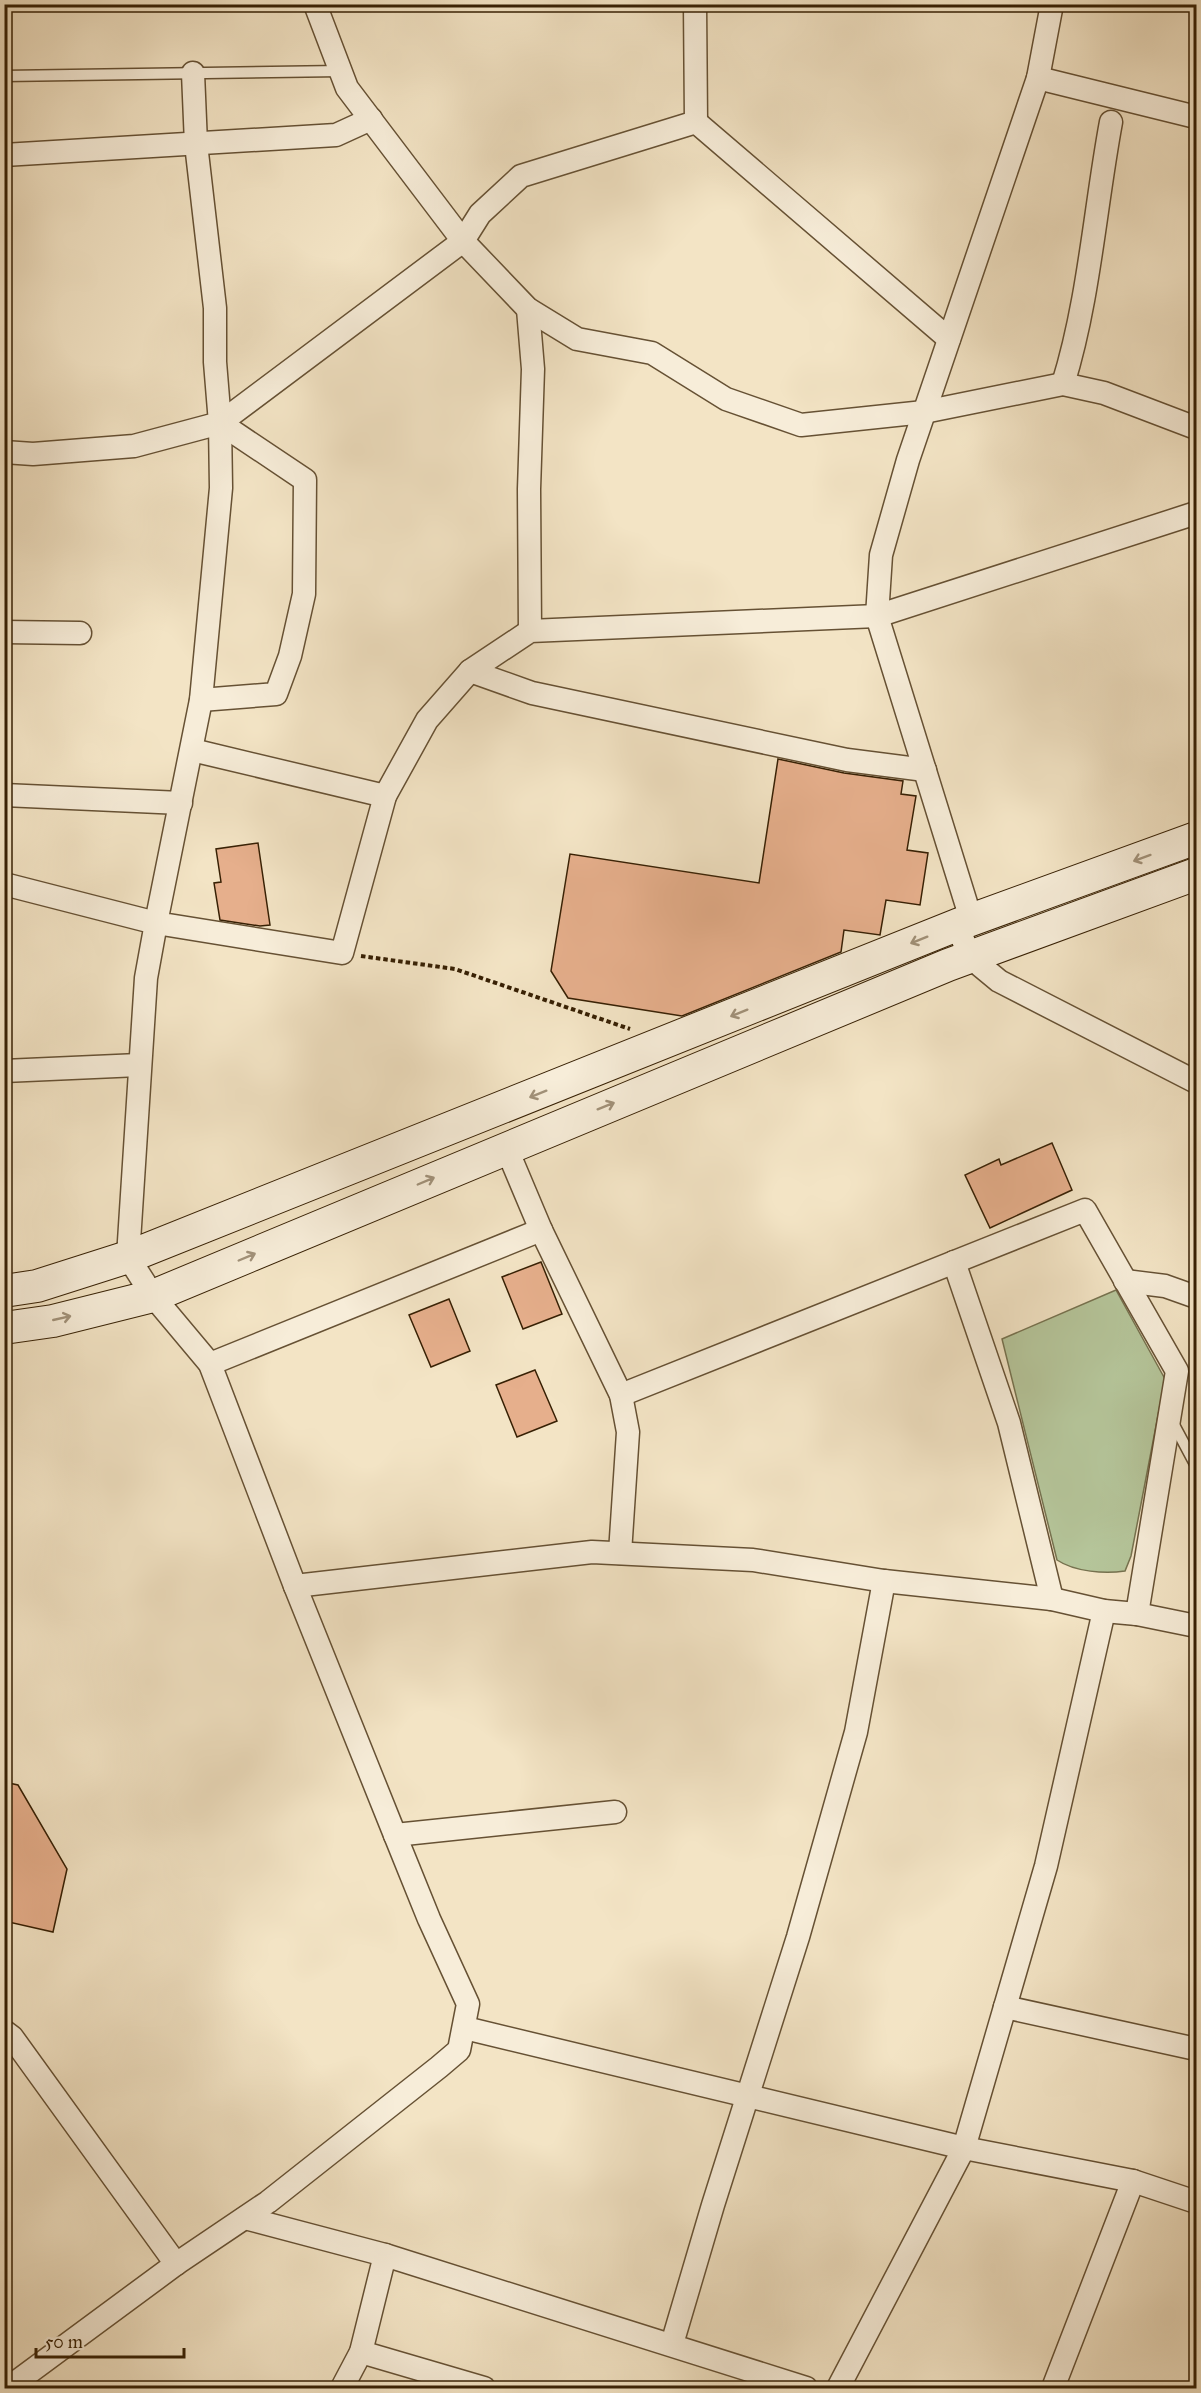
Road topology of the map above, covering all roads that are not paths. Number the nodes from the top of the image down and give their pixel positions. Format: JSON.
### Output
{"nodes":[{"id":1,"x":315,"y":4,"type":"edge"},
{"id":2,"x":695,"y":4,"type":"edge"},
{"id":3,"x":1052,"y":4,"type":"edge"},
{"id":4,"x":341,"y":71,"type":"junction"},
{"id":5,"x":193,"y":73,"type":"junction"},
{"id":6,"x":4,"y":76,"type":"edge"},
{"id":7,"x":1038,"y":78,"type":"junction"},
{"id":8,"x":1197,"y":117,"type":"edge"},
{"id":9,"x":370,"y":119,"type":"junction"},
{"id":10,"x":696,"y":122,"type":"junction"},
{"id":11,"x":1110,"y":122,"type":"dead end"},
{"id":12,"x":196,"y":144,"type":"junction"},
{"id":13,"x":4,"y":155,"type":"edge"},
{"id":14,"x":464,"y":241,"type":"junction"},
{"id":15,"x":528,"y":309,"type":"junction"},
{"id":16,"x":949,"y":339,"type":"junction"},
{"id":17,"x":1063,"y":384,"type":"junction"},
{"id":18,"x":924,"y":412,"type":"junction"},
{"id":19,"x":220,"y":423,"type":"junction"},
{"id":20,"x":1197,"y":428,"type":"edge"},
{"id":21,"x":4,"y":452,"type":"edge"},
{"id":22,"x":1197,"y":513,"type":"edge"},
{"id":23,"x":877,"y":616,"type":"junction"},
{"id":24,"x":530,"y":631,"type":"junction"},
{"id":25,"x":4,"y":632,"type":"edge"},
{"id":26,"x":80,"y":633,"type":"dead end"},
{"id":27,"x":470,"y":671,"type":"junction"},
{"id":28,"x":201,"y":700,"type":"junction"},
{"id":29,"x":192,"y":750,"type":"junction"},
{"id":30,"x":925,"y":770,"type":"junction"},
{"id":31,"x":4,"y":795,"type":"edge"},
{"id":32,"x":385,"y":796,"type":"junction"},
{"id":33,"x":181,"y":803,"type":"junction"},
{"id":34,"x":1197,"y":838,"type":"edge"},
{"id":35,"x":1197,"y":874,"type":"edge"},
{"id":36,"x":4,"y":884,"type":"edge"},
{"id":37,"x":964,"y":922,"type":"junction"},
{"id":38,"x":156,"y":923,"type":"junction"},
{"id":39,"x":970,"y":957,"type":"junction"},
{"id":40,"x":139,"y":1065,"type":"junction"},
{"id":41,"x":4,"y":1071,"type":"edge"},
{"id":42,"x":1197,"y":1082,"type":"edge"},
{"id":43,"x":506,"y":1147,"type":"junction"},
{"id":44,"x":541,"y":1230,"type":"junction"},
{"id":45,"x":128,"y":1257,"type":"junction"},
{"id":46,"x":954,"y":1262,"type":"junction"},
{"id":47,"x":1125,"y":1281,"type":"junction"},
{"id":48,"x":4,"y":1291,"type":"edge"},
{"id":49,"x":153,"y":1296,"type":"junction"},
{"id":50,"x":1197,"y":1297,"type":"edge"},
{"id":51,"x":4,"y":1328,"type":"edge"},
{"id":52,"x":210,"y":1364,"type":"junction"},
{"id":53,"x":1187,"y":1374,"type":"edge"},
{"id":54,"x":621,"y":1395,"type":"junction"},
{"id":55,"x":1170,"y":1417,"type":"junction"},
{"id":56,"x":1197,"y":1466,"type":"edge"},
{"id":57,"x":620,"y":1553,"type":"junction"},
{"id":58,"x":884,"y":1581,"type":"junction"},
{"id":59,"x":295,"y":1586,"type":"junction"},
{"id":60,"x":1052,"y":1599,"type":"junction"},
{"id":61,"x":1104,"y":1611,"type":"junction"},
{"id":62,"x":1137,"y":1614,"type":"junction"},
{"id":63,"x":1197,"y":1626,"type":"edge"},
{"id":64,"x":615,"y":1812,"type":"dead end"},
{"id":65,"x":395,"y":1835,"type":"junction"},
{"id":66,"x":1005,"y":2007,"type":"junction"},
{"id":67,"x":465,"y":2028,"type":"junction"},
{"id":68,"x":4,"y":2031,"type":"edge"},
{"id":69,"x":1197,"y":2049,"type":"edge"},
{"id":70,"x":747,"y":2097,"type":"junction"},
{"id":71,"x":964,"y":2148,"type":"junction"},
{"id":72,"x":1133,"y":2181,"type":"junction"},
{"id":73,"x":1197,"y":2202,"type":"edge"},
{"id":74,"x":245,"y":2218,"type":"junction"},
{"id":75,"x":385,"y":2255,"type":"junction"},
{"id":76,"x":176,"y":2264,"type":"junction"},
{"id":77,"x":672,"y":2344,"type":"junction"},
{"id":78,"x":361,"y":2352,"type":"junction"},
{"id":79,"x":8,"y":2388,"type":"edge"},
{"id":80,"x":342,"y":2388,"type":"edge"},
{"id":81,"x":483,"y":2388,"type":"edge"},
{"id":82,"x":806,"y":2388,"type":"edge"},
{"id":83,"x":838,"y":2388,"type":"edge"},
{"id":84,"x":1053,"y":2388,"type":"edge"}],
"edges":[{"from":1,"to":4,"type":"street"},
{"from":2,"to":10,"type":"street"},
{"from":3,"to":7,"type":"street"},
{"from":4,"to":5,"type":"lane"},
{"from":4,"to":9,"type":"street"},
{"from":5,"to":6,"type":"lane"},
{"from":5,"to":12,"type":"street"},
{"from":7,"to":8,"type":"street"},
{"from":7,"to":16,"type":"street"},
{"from":9,"to":12,"type":"street"},
{"from":9,"to":14,"type":"street"},
{"from":10,"to":14,"type":"street"},
{"from":10,"to":16,"type":"street"},
{"from":11,"to":17,"type":"street"},
{"from":12,"to":13,"type":"street"},
{"from":12,"to":19,"type":"street"},
{"from":14,"to":15,"type":"street"},
{"from":14,"to":19,"type":"street"},
{"from":15,"to":18,"type":"street"},
{"from":15,"to":24,"type":"street"},
{"from":16,"to":18,"type":"street"},
{"from":17,"to":18,"type":"street"},
{"from":17,"to":20,"type":"street"},
{"from":18,"to":23,"type":"street"},
{"from":19,"to":21,"type":"street"},
{"from":19,"to":28,"type":"street"},
{"from":19,"to":28,"type":"street"},
{"from":22,"to":23,"type":"street"},
{"from":23,"to":24,"type":"street"},
{"from":23,"to":30,"type":"street"},
{"from":24,"to":27,"type":"street"},
{"from":25,"to":26,"type":"street"},
{"from":27,"to":30,"type":"street"},
{"from":27,"to":32,"type":"street"},
{"from":28,"to":29,"type":"street"},
{"from":29,"to":32,"type":"street"},
{"from":29,"to":33,"type":"street"},
{"from":30,"to":37,"type":"street"},
{"from":31,"to":33,"type":"street"},
{"from":32,"to":38,"type":"street"},
{"from":33,"to":38,"type":"street"},
{"from":34,"to":37,"type":"main road","one_way":true},
{"from":35,"to":39,"type":"main road"},
{"from":36,"to":38,"type":"street"},
{"from":37,"to":39,"type":"street"},
{"from":37,"to":45,"type":"main road","one_way":true},
{"from":38,"to":40,"type":"street"},
{"from":39,"to":42,"type":"street"},
{"from":43,"to":39,"type":"main road","one_way":true},
{"from":40,"to":41,"type":"street"},
{"from":40,"to":45,"type":"street"},
{"from":43,"to":44,"type":"street"},
{"from":49,"to":43,"type":"main road","one_way":true},
{"from":44,"to":52,"type":"street"},
{"from":44,"to":54,"type":"street"},
{"from":45,"to":48,"type":"main road"},
{"from":45,"to":49,"type":"street"},
{"from":46,"to":47,"type":"street"},
{"from":46,"to":54,"type":"street"},
{"from":46,"to":60,"type":"street"},
{"from":47,"to":50,"type":"street"},
{"from":47,"to":53,"type":"street"},
{"from":51,"to":49,"type":"main road","one_way":true},
{"from":49,"to":52,"type":"street"},
{"from":52,"to":59,"type":"street"},
{"from":53,"to":55,"type":"street"},
{"from":54,"to":57,"type":"street"},
{"from":55,"to":56,"type":"lane"},
{"from":55,"to":62,"type":"street"},
{"from":57,"to":58,"type":"street"},
{"from":57,"to":59,"type":"street"},
{"from":58,"to":60,"type":"street"},
{"from":58,"to":70,"type":"street"},
{"from":59,"to":65,"type":"street"},
{"from":60,"to":61,"type":"street"},
{"from":61,"to":62,"type":"street"},
{"from":61,"to":66,"type":"street"},
{"from":62,"to":63,"type":"street"},
{"from":64,"to":65,"type":"street"},
{"from":65,"to":67,"type":"street"},
{"from":66,"to":69,"type":"street"},
{"from":66,"to":71,"type":"street"},
{"from":67,"to":70,"type":"street"},
{"from":67,"to":74,"type":"street"},
{"from":68,"to":76,"type":"street"},
{"from":70,"to":71,"type":"street"},
{"from":70,"to":77,"type":"street"},
{"from":71,"to":72,"type":"street"},
{"from":71,"to":83,"type":"street"},
{"from":72,"to":73,"type":"street"},
{"from":72,"to":84,"type":"street"},
{"from":74,"to":75,"type":"street"},
{"from":74,"to":76,"type":"street"},
{"from":75,"to":77,"type":"street"},
{"from":75,"to":78,"type":"street"},
{"from":76,"to":79,"type":"street"},
{"from":77,"to":82,"type":"street"},
{"from":78,"to":80,"type":"street"},
{"from":78,"to":81,"type":"street"}]}
